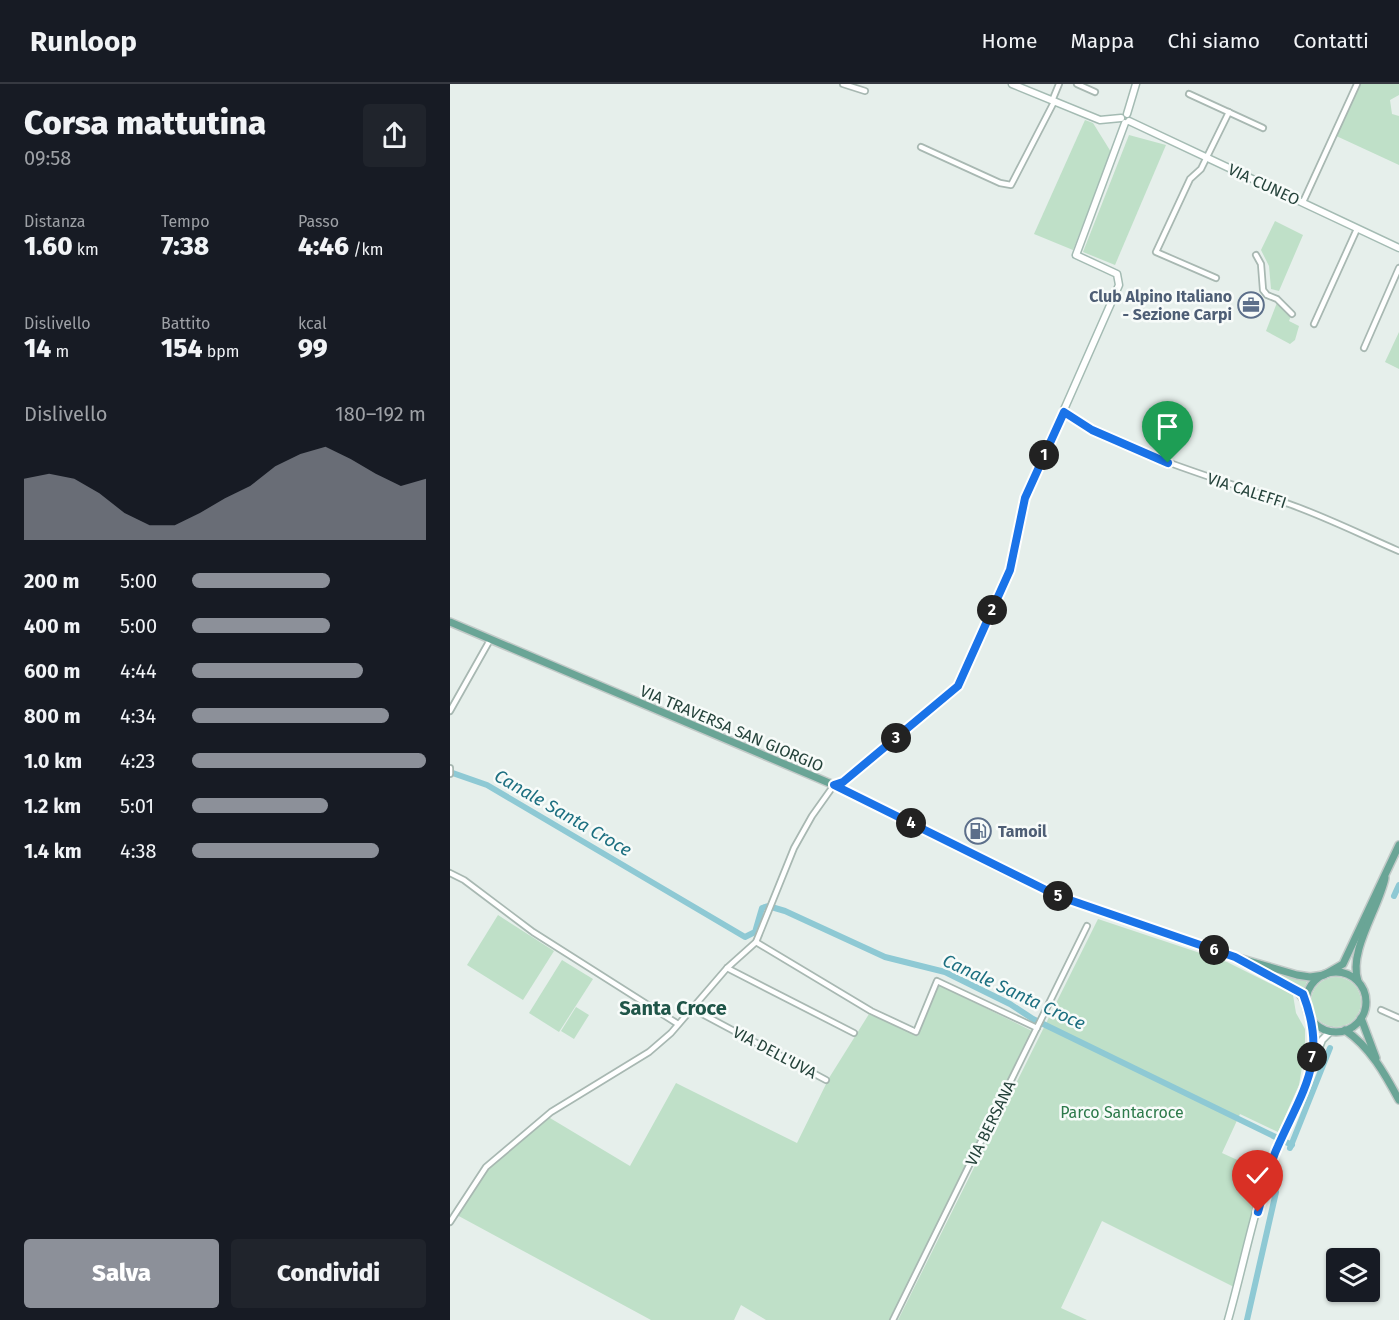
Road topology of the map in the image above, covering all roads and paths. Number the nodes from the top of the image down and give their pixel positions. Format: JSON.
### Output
{"nodes":[{"id":1,"x":843,"y":84,"type":"edge"},
{"id":2,"x":1012,"y":84,"type":"edge"},
{"id":3,"x":1059,"y":84,"type":"edge"},
{"id":4,"x":1077,"y":84,"type":"edge"},
{"id":5,"x":1136,"y":84,"type":"edge"},
{"id":6,"x":1357,"y":84,"type":"edge"},
{"id":7,"x":865,"y":91,"type":"dead end"},
{"id":8,"x":1095,"y":92,"type":"dead end"},
{"id":9,"x":1189,"y":94,"type":"dead end"},
{"id":10,"x":1053,"y":102,"type":"junction"},
{"id":11,"x":1229,"y":112,"type":"junction"},
{"id":12,"x":1125,"y":119,"type":"junction"},
{"id":13,"x":1263,"y":128,"type":"dead end"},
{"id":14,"x":921,"y":147,"type":"dead end"},
{"id":15,"x":1206,"y":156,"type":"junction"},
{"id":16,"x":1303,"y":202,"type":"junction"},
{"id":17,"x":1357,"y":229,"type":"junction"},
{"id":18,"x":1399,"y":248,"type":"edge"},
{"id":19,"x":1256,"y":255,"type":"dead end"},
{"id":20,"x":1399,"y":268,"type":"edge"},
{"id":21,"x":1216,"y":278,"type":"dead end"},
{"id":22,"x":1292,"y":314,"type":"dead end"},
{"id":23,"x":1314,"y":324,"type":"dead end"},
{"id":24,"x":1364,"y":348,"type":"dead end"},
{"id":25,"x":1064,"y":412,"type":"junction"},
{"id":26,"x":1399,"y":551,"type":"edge"},
{"id":27,"x":450,"y":622,"type":"edge"},
{"id":28,"x":490,"y":640,"type":"junction"},
{"id":29,"x":450,"y":711,"type":"edge"},
{"id":30,"x":834,"y":785,"type":"junction"},
{"id":31,"x":1399,"y":845,"type":"edge"},
{"id":32,"x":1386,"y":872,"type":"junction"},
{"id":33,"x":450,"y":873,"type":"edge"},
{"id":34,"x":1087,"y":926,"type":"dead end"},
{"id":35,"x":756,"y":942,"type":"junction"},
{"id":36,"x":1235,"y":957,"type":"junction"},
{"id":37,"x":727,"y":968,"type":"junction"},
{"id":38,"x":1324,"y":975,"type":"junction"},
{"id":39,"x":1359,"y":983,"type":"junction"},
{"id":40,"x":1307,"y":1006,"type":"junction"},
{"id":41,"x":691,"y":1008,"type":"junction"},
{"id":42,"x":1381,"y":1010,"type":"dead end"},
{"id":43,"x":1312,"y":1018,"type":"junction"},
{"id":44,"x":1361,"y":1018,"type":"junction"},
{"id":45,"x":1399,"y":1018,"type":"edge"},
{"id":46,"x":678,"y":1024,"type":"junction"},
{"id":47,"x":1037,"y":1027,"type":"junction"},
{"id":48,"x":1345,"y":1030,"type":"junction"},
{"id":49,"x":1331,"y":1031,"type":"junction"},
{"id":50,"x":854,"y":1033,"type":"dead end"},
{"id":51,"x":1378,"y":1064,"type":"junction"},
{"id":52,"x":1311,"y":1067,"type":"junction"},
{"id":53,"x":826,"y":1080,"type":"dead end"},
{"id":54,"x":1399,"y":1100,"type":"edge"},
{"id":55,"x":450,"y":1222,"type":"edge"},
{"id":56,"x":893,"y":1320,"type":"edge"},
{"id":57,"x":1228,"y":1320,"type":"edge"}],
"edges":[{"from":1,"to":7,"type":"street"},
{"from":2,"to":10,"type":"street"},
{"from":3,"to":10,"type":"street"},
{"from":4,"to":8,"type":"street"},
{"from":5,"to":12,"type":"street"},
{"from":6,"to":16,"type":"street"},
{"from":9,"to":11,"type":"street"},
{"from":10,"to":12,"type":"street"},
{"from":10,"to":14,"type":"street"},
{"from":11,"to":13,"type":"street"},
{"from":11,"to":15,"type":"street"},
{"from":12,"to":15,"type":"street","name":"VIA CUNEO"},
{"from":12,"to":25,"type":"street"},
{"from":15,"to":16,"type":"street","name":"VIA CUNEO"},
{"from":15,"to":21,"type":"street"},
{"from":16,"to":17,"type":"street","name":"VIA CUNEO"},
{"from":17,"to":18,"type":"street","name":"VIA CUNEO"},
{"from":17,"to":23,"type":"street"},
{"from":19,"to":22,"type":"street"},
{"from":20,"to":24,"type":"street"},
{"from":25,"to":26,"type":"street","name":"VIA CALEFFI"},
{"from":25,"to":30,"type":"street"},
{"from":27,"to":28,"type":"main road","name":"VIA TRAVERSA SAN GIORGIO"},
{"from":28,"to":29,"type":"street"},
{"from":28,"to":30,"type":"main road","name":"VIA TRAVERSA SAN GIORGIO"},
{"from":30,"to":35,"type":"street"},
{"from":30,"to":36,"type":"main road","name":"VIA TRAVERSA SAN GIORGIO"},
{"from":31,"to":32,"type":"main road"},
{"from":32,"to":38,"type":"main road"},
{"from":32,"to":39,"type":"main road"},
{"from":33,"to":46,"type":"street"},
{"from":34,"to":47,"type":"street","name":"VIA BERSANA"},
{"from":35,"to":37,"type":"street"},
{"from":35,"to":47,"type":"street"},
{"from":36,"to":38,"type":"main road","name":"VIA TRAVERSA SAN GIORGIO"},
{"from":36,"to":40,"type":"main road","name":"VIA TRAVERSA SAN GIORGIO"},
{"from":37,"to":41,"type":"street"},
{"from":37,"to":50,"type":"street"},
{"from":38,"to":39,"type":"main road"},
{"from":38,"to":40,"type":"main road"},
{"from":39,"to":44,"type":"main road"},
{"from":40,"to":43,"type":"main road"},
{"from":41,"to":46,"type":"street"},
{"from":41,"to":53,"type":"street","name":"VIA DELL'UVA"},
{"from":42,"to":45,"type":"street"},
{"from":43,"to":49,"type":"main road"},
{"from":43,"to":52,"type":"street"},
{"from":44,"to":48,"type":"main road"},
{"from":44,"to":51,"type":"main road"},
{"from":46,"to":55,"type":"street"},
{"from":47,"to":56,"type":"street","name":"VIA BERSANA"},
{"from":48,"to":49,"type":"main road"},
{"from":48,"to":51,"type":"main road"},
{"from":49,"to":52,"type":"street"},
{"from":51,"to":54,"type":"main road"},
{"from":52,"to":57,"type":"street"}]}
